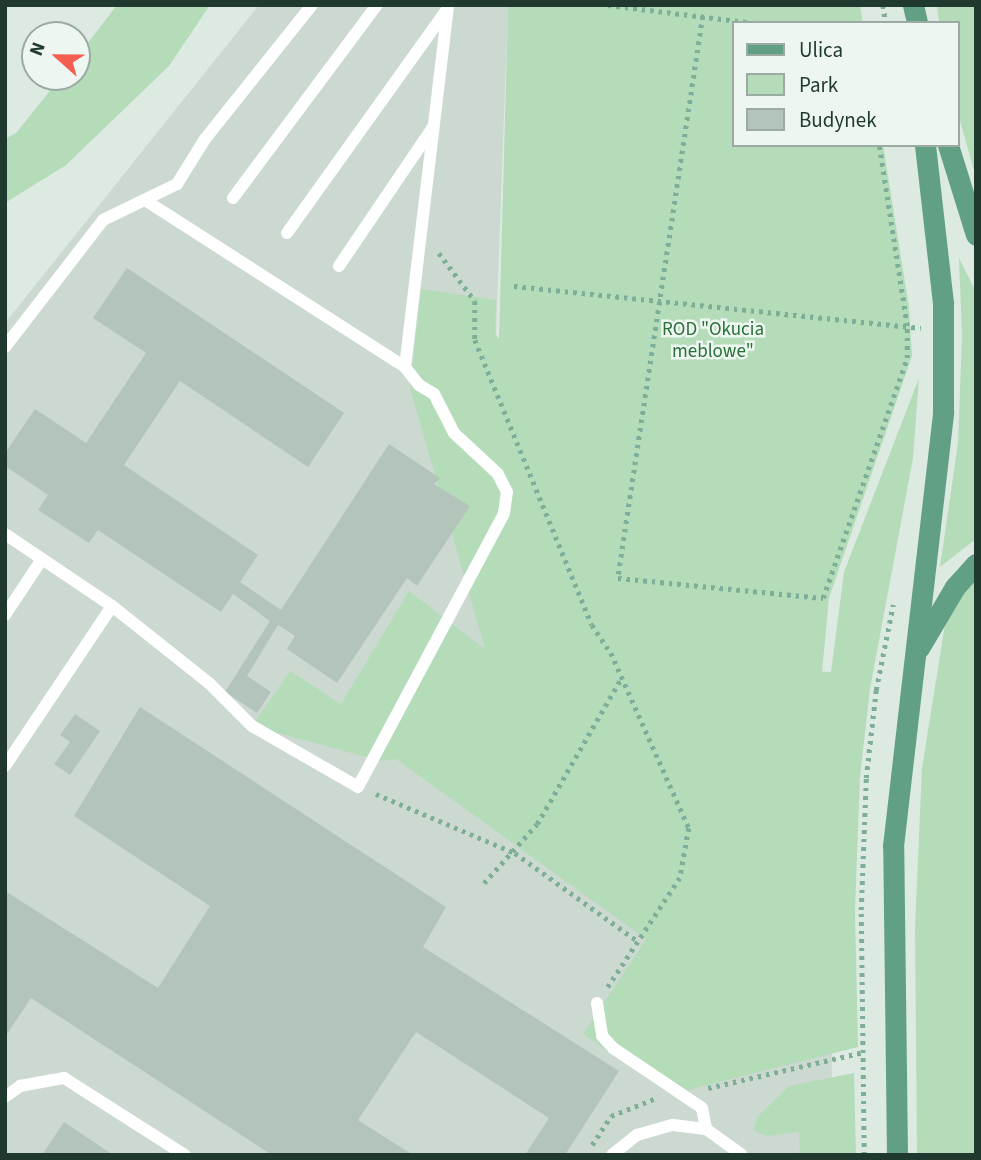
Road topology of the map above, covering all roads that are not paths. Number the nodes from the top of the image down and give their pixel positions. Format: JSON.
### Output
{"nodes":[{"id":1,"x":312,"y":5,"type":"edge"},
{"id":2,"x":377,"y":5,"type":"edge"},
{"id":3,"x":448,"y":6,"type":"edge"},
{"id":4,"x":435,"y":125,"type":"junction"},
{"id":5,"x":925,"y":147,"type":"edge"},
{"id":6,"x":949,"y":147,"type":"edge"},
{"id":7,"x":233,"y":198,"type":"dead end"},
{"id":8,"x":148,"y":202,"type":"junction"},
{"id":9,"x":287,"y":233,"type":"dead end"},
{"id":10,"x":976,"y":235,"type":"edge"},
{"id":11,"x":339,"y":266,"type":"dead end"},
{"id":12,"x":5,"y":347,"type":"edge"},
{"id":13,"x":405,"y":367,"type":"junction"},
{"id":14,"x":5,"y":534,"type":"edge"},
{"id":15,"x":42,"y":559,"type":"junction"},
{"id":16,"x":976,"y":564,"type":"edge"},
{"id":17,"x":112,"y":606,"type":"junction"},
{"id":18,"x":5,"y":615,"type":"edge"},
{"id":19,"x":913,"y":660,"type":"junction"},
{"id":20,"x":5,"y":766,"type":"edge"},
{"id":21,"x":597,"y":1003,"type":"road end"},
{"id":22,"x":5,"y":1097,"type":"edge"},
{"id":23,"x":706,"y":1129,"type":"junction"},
{"id":24,"x":185,"y":1155,"type":"edge"},
{"id":25,"x":612,"y":1155,"type":"edge"},
{"id":26,"x":742,"y":1155,"type":"edge"},
{"id":27,"x":897,"y":1155,"type":"edge"}],
"edges":[{"from":1,"to":8,"type":"lane"},
{"from":2,"to":7,"type":"lane"},
{"from":3,"to":4,"type":"lane"},
{"from":3,"to":9,"type":"lane"},
{"from":4,"to":11,"type":"lane"},
{"from":4,"to":13,"type":"lane"},
{"from":5,"to":19,"type":"main road"},
{"from":6,"to":10,"type":"main road"},
{"from":8,"to":12,"type":"lane"},
{"from":8,"to":13,"type":"lane"},
{"from":13,"to":17,"type":"lane"},
{"from":14,"to":15,"type":"lane"},
{"from":15,"to":17,"type":"lane"},
{"from":15,"to":18,"type":"lane"},
{"from":16,"to":19,"type":"main road"},
{"from":17,"to":20,"type":"lane"},
{"from":19,"to":27,"type":"main road"},
{"from":21,"to":23,"type":"lane"},
{"from":22,"to":24,"type":"lane"},
{"from":23,"to":25,"type":"lane"},
{"from":23,"to":26,"type":"lane"}]}
